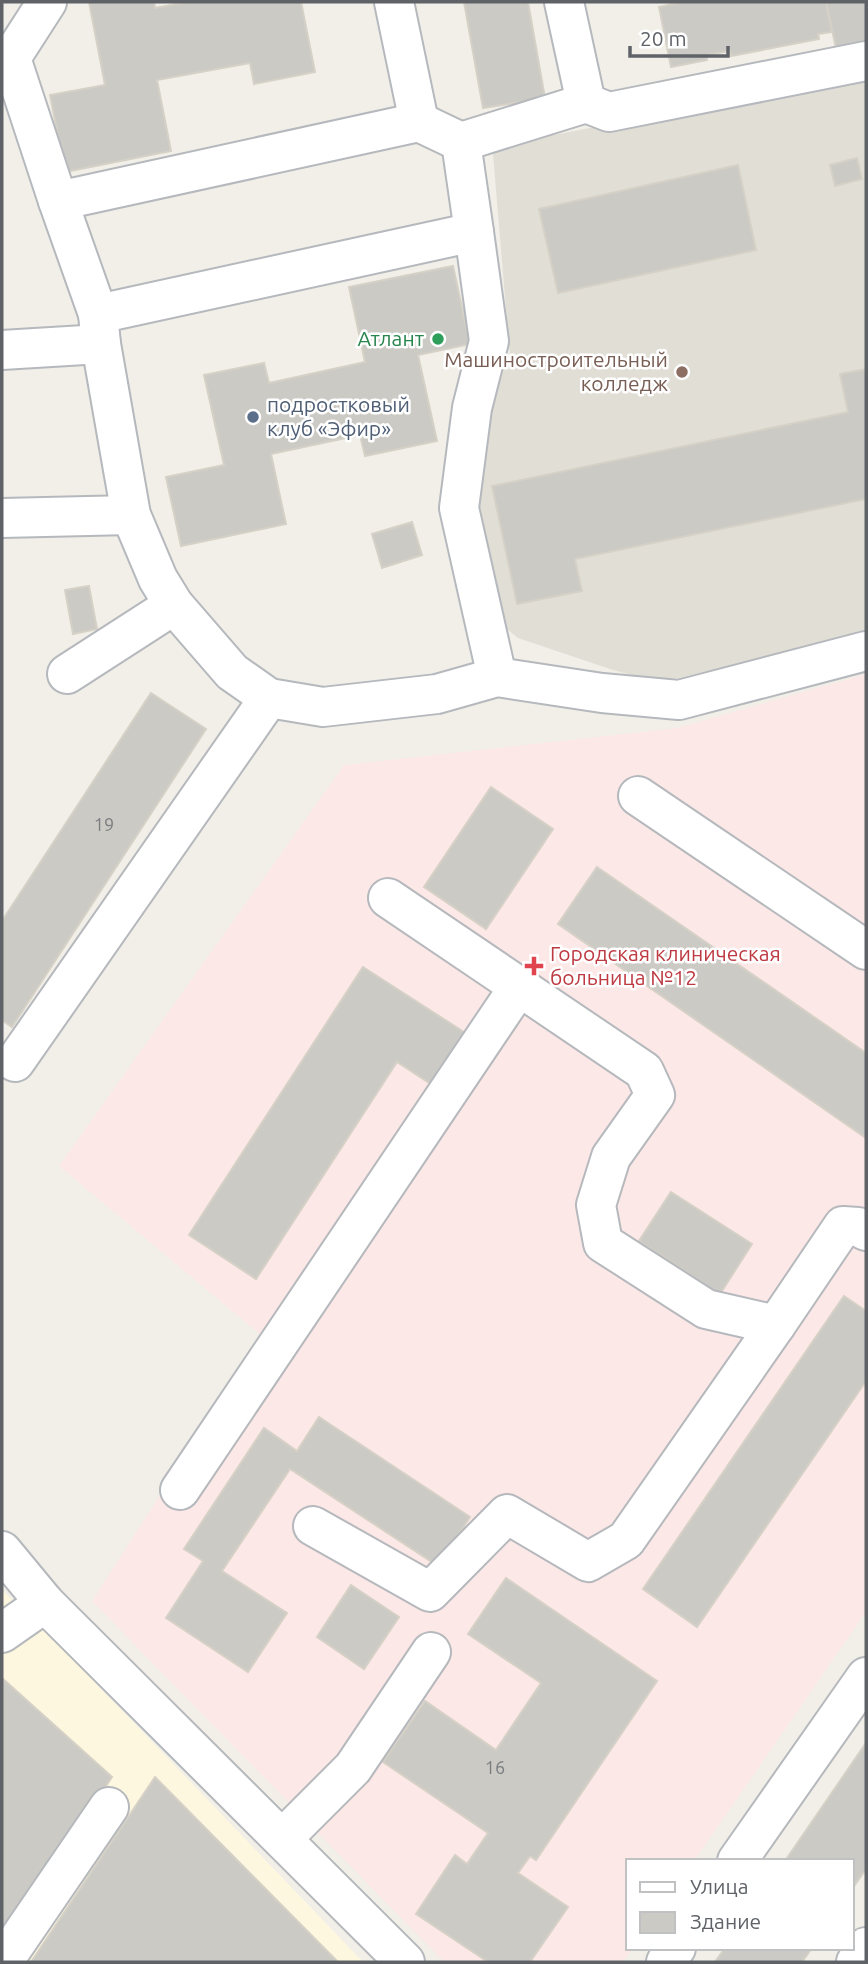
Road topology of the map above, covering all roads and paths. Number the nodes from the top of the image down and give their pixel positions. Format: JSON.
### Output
{"nodes":[{"id":1,"x":47,"y":2,"type":"edge"},
{"id":2,"x":394,"y":2,"type":"edge"},
{"id":3,"x":564,"y":2,"type":"edge"},
{"id":4,"x":6,"y":59,"type":"edge"},
{"id":5,"x":866,"y":61,"type":"edge"},
{"id":6,"x":586,"y":103,"type":"junction"},
{"id":7,"x":418,"y":122,"type":"junction"},
{"id":8,"x":461,"y":142,"type":"junction"},
{"id":9,"x":58,"y":201,"type":"junction"},
{"id":10,"x":474,"y":232,"type":"junction"},
{"id":11,"x":99,"y":329,"type":"junction"},
{"id":12,"x":2,"y":350,"type":"edge"},
{"id":13,"x":131,"y":515,"type":"junction"},
{"id":14,"x":2,"y":519,"type":"edge"},
{"id":15,"x":174,"y":606,"type":"junction"},
{"id":16,"x":866,"y":652,"type":"edge"},
{"id":17,"x":66,"y":674,"type":"dead end"},
{"id":18,"x":497,"y":677,"type":"junction"},
{"id":19,"x":269,"y":698,"type":"junction"},
{"id":20,"x":638,"y":796,"type":"dead end"},
{"id":21,"x":388,"y":898,"type":"dead end"},
{"id":22,"x":866,"y":950,"type":"edge"},
{"id":23,"x":520,"y":985,"type":"junction"},
{"id":24,"x":15,"y":1062,"type":"dead end"},
{"id":25,"x":866,"y":1231,"type":"edge"},
{"id":26,"x":776,"y":1325,"type":"junction"},
{"id":27,"x":180,"y":1490,"type":"dead end"},
{"id":28,"x":313,"y":1525,"type":"dead end"},
{"id":29,"x":2,"y":1551,"type":"edge"},
{"id":30,"x":45,"y":1603,"type":"junction"},
{"id":31,"x":2,"y":1633,"type":"edge"},
{"id":32,"x":431,"y":1652,"type":"dead end"},
{"id":33,"x":866,"y":1677,"type":"edge"},
{"id":34,"x":109,"y":1807,"type":"dead end"},
{"id":35,"x":283,"y":1838,"type":"junction"},
{"id":36,"x":738,"y":1859,"type":"edge"},
{"id":37,"x":866,"y":1947,"type":"edge"},
{"id":38,"x":3,"y":1962,"type":"edge"},
{"id":39,"x":405,"y":1962,"type":"edge"},
{"id":40,"x":856,"y":1962,"type":"edge"}],
"edges":[{"from":1,"to":4,"type":"street"},
{"from":2,"to":7,"type":"street"},
{"from":3,"to":6,"type":"street"},
{"from":4,"to":9,"type":"street"},
{"from":5,"to":6,"type":"street"},
{"from":6,"to":8,"type":"street"},
{"from":7,"to":8,"type":"street"},
{"from":7,"to":9,"type":"street"},
{"from":8,"to":10,"type":"street"},
{"from":9,"to":11,"type":"street"},
{"from":10,"to":11,"type":"street"},
{"from":10,"to":18,"type":"street"},
{"from":11,"to":12,"type":"street"},
{"from":11,"to":13,"type":"street"},
{"from":13,"to":14,"type":"street"},
{"from":13,"to":15,"type":"street"},
{"from":15,"to":17,"type":"street"},
{"from":15,"to":19,"type":"street"},
{"from":16,"to":18,"type":"street"},
{"from":18,"to":19,"type":"street"},
{"from":19,"to":24,"type":"street"},
{"from":20,"to":22,"type":"street"},
{"from":21,"to":23,"type":"street"},
{"from":23,"to":26,"type":"street"},
{"from":23,"to":27,"type":"street"},
{"from":25,"to":26,"type":"street"},
{"from":26,"to":28,"type":"street"},
{"from":29,"to":30,"type":"street"},
{"from":30,"to":31,"type":"street"},
{"from":30,"to":35,"type":"street"},
{"from":32,"to":35,"type":"street"},
{"from":33,"to":36,"type":"street"},
{"from":34,"to":38,"type":"street"},
{"from":35,"to":39,"type":"street"},
{"from":37,"to":40,"type":"street"}]}
